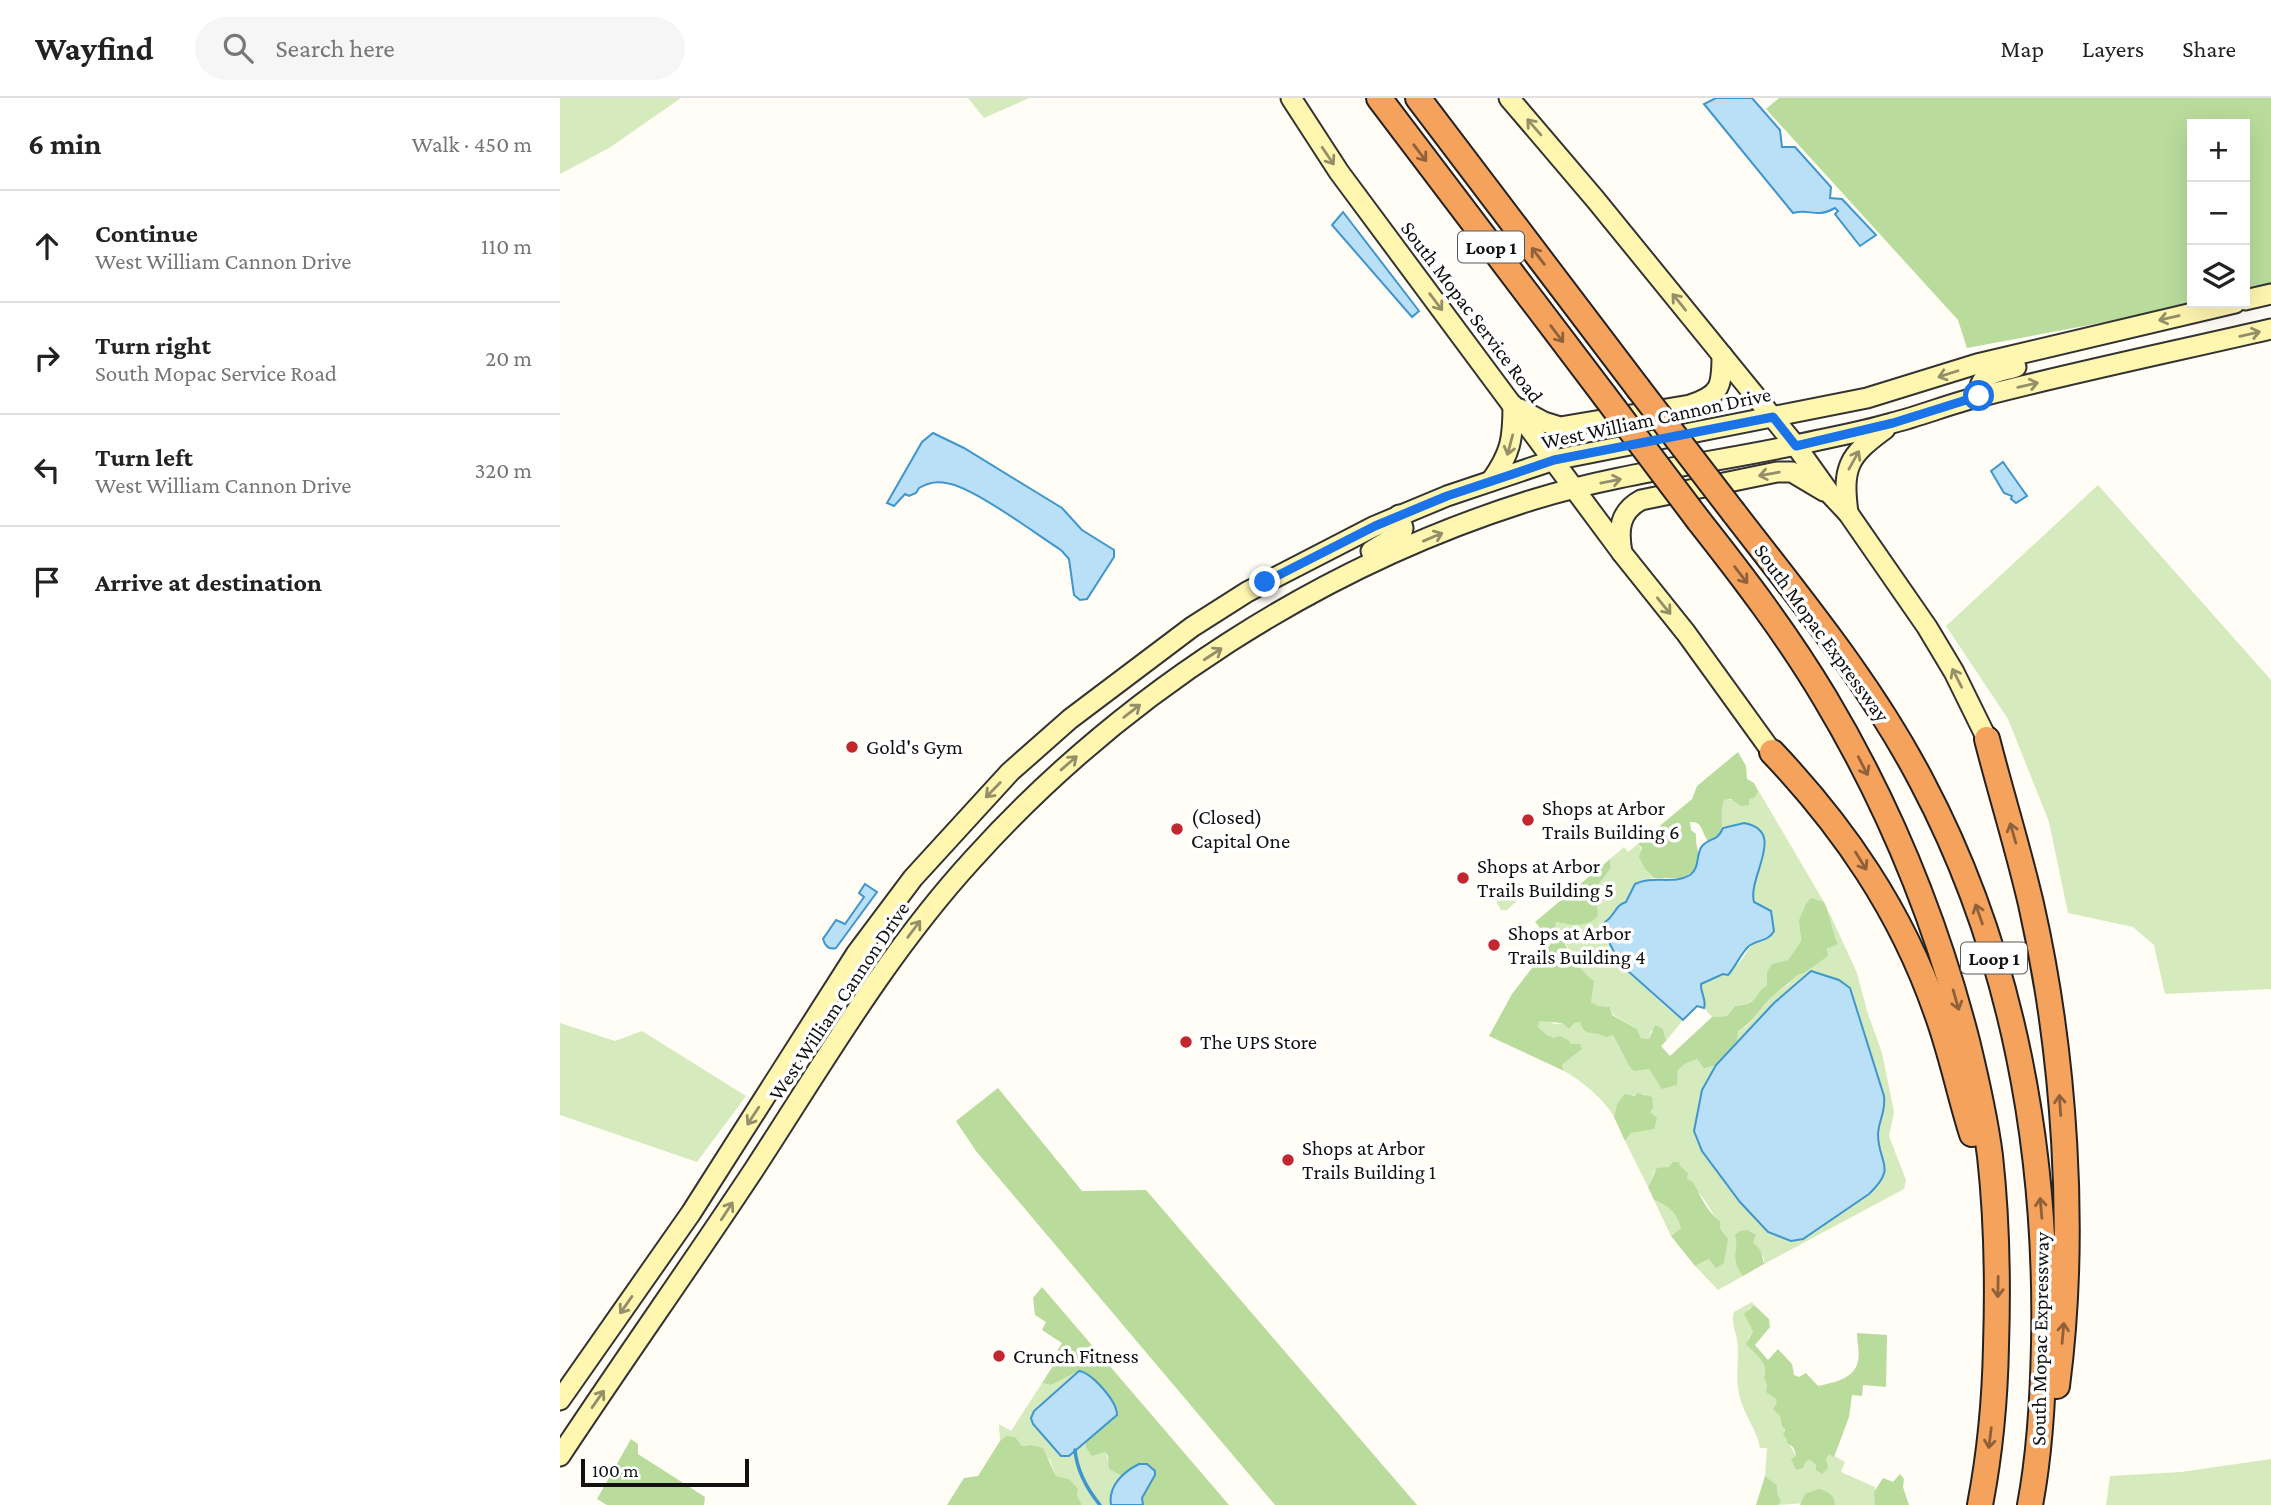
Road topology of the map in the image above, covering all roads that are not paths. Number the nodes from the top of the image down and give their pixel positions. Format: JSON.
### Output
{"nodes":[{"id":1,"x":1291,"y":98,"type":"edge"},
{"id":2,"x":1378,"y":98,"type":"edge"},
{"id":3,"x":1418,"y":98,"type":"edge"},
{"id":4,"x":1509,"y":98,"type":"edge"},
{"id":5,"x":2271,"y":294,"type":"edge"},
{"id":6,"x":2250,"y":299,"type":"edge"},
{"id":7,"x":2214,"y":308,"type":"edge"},
{"id":8,"x":2271,"y":329,"type":"edge"},
{"id":9,"x":2081,"y":339,"type":"junction"},
{"id":10,"x":1722,"y":355,"type":"junction"},
{"id":11,"x":1979,"y":396,"type":"junction"},
{"id":12,"x":1513,"y":405,"type":"junction"},
{"id":13,"x":1773,"y":417,"type":"junction"},
{"id":14,"x":1893,"y":423,"type":"junction"},
{"id":15,"x":1796,"y":446,"type":"junction"},
{"id":16,"x":1554,"y":460,"type":"junction"},
{"id":17,"x":1491,"y":481,"type":"junction"},
{"id":18,"x":1574,"y":488,"type":"junction"},
{"id":19,"x":1831,"y":495,"type":"junction"},
{"id":20,"x":1848,"y":513,"type":"junction"},
{"id":21,"x":1399,"y":515,"type":"junction"},
{"id":22,"x":1622,"y":553,"type":"junction"},
{"id":23,"x":1305,"y":597,"type":"junction"},
{"id":24,"x":1138,"y":666,"type":"junction"},
{"id":25,"x":1157,"y":692,"type":"junction"},
{"id":26,"x":1987,"y":739,"type":"joint"},
{"id":27,"x":1772,"y":751,"type":"joint"},
{"id":28,"x":1992,"y":1195,"type":"junction"},
{"id":29,"x":658,"y":1262,"type":"junction"},
{"id":30,"x":685,"y":1275,"type":"junction"},
{"id":31,"x":560,"y":1400,"type":"edge"},
{"id":32,"x":560,"y":1455,"type":"edge"},
{"id":33,"x":2036,"y":1471,"type":"junction"},
{"id":34,"x":1980,"y":1505,"type":"edge"},
{"id":35,"x":2030,"y":1505,"type":"edge"}],
"edges":[{"from":1,"to":12,"type":"main road","name":"South Mopac Service Road","one_way":true},
{"from":2,"to":28,"type":"highway","name":"South Mopac Expressway","number":"Loop 1","one_way":true,"bridge":true},
{"from":33,"to":3,"type":"highway","name":"South Mopac Expressway","number":"Loop 1","one_way":true,"bridge":true},
{"from":10,"to":4,"type":"main road","one_way":true},
{"from":5,"to":6,"type":"main road"},
{"from":7,"to":9,"type":"main road","name":"West William Cannon Drive","one_way":true},
{"from":11,"to":8,"type":"main road","name":"West William Cannon Drive","one_way":true},
{"from":9,"to":11,"type":"main road"},
{"from":9,"to":13,"type":"main road","name":"West William Cannon Drive","one_way":true},
{"from":10,"to":12,"type":"main road"},
{"from":10,"to":13,"type":"main road"},
{"from":11,"to":14,"type":"main road","name":"West William Cannon Drive"},
{"from":12,"to":16,"type":"main road","name":"South Mopac Service Road"},
{"from":12,"to":17,"type":"main road","one_way":true},
{"from":13,"to":15,"type":"main road"},
{"from":13,"to":16,"type":"main road","name":"West William Cannon Drive"},
{"from":14,"to":15,"type":"main road","name":"West William Cannon Drive"},
{"from":20,"to":14,"type":"main road","one_way":true},
{"from":18,"to":15,"type":"main road","name":"West William Cannon Drive","one_way":true},
{"from":15,"to":19,"type":"main road"},
{"from":16,"to":17,"type":"main road","name":"West William Cannon Drive"},
{"from":16,"to":18,"type":"main road","name":"South Mopac Service Road"},
{"from":17,"to":21,"type":"main road","name":"West William Cannon Drive"},
{"from":18,"to":22,"type":"main road","name":"South Mopac Service Road"},
{"from":23,"to":18,"type":"main road","name":"West William Cannon Drive","one_way":true},
{"from":19,"to":20,"type":"main road"},
{"from":19,"to":22,"type":"main road","one_way":true},
{"from":26,"to":20,"type":"main road","one_way":true},
{"from":21,"to":23,"type":"main road"},
{"from":21,"to":24,"type":"main road","name":"West William Cannon Drive"},
{"from":22,"to":27,"type":"main road","name":"South Mopac Service Road","one_way":true},
{"from":25,"to":23,"type":"main road","name":"West William Cannon Drive","one_way":true},
{"from":24,"to":25,"type":"main road"},
{"from":24,"to":29,"type":"main road","name":"West William Cannon Drive","one_way":true},
{"from":30,"to":25,"type":"main road","name":"West William Cannon Drive","one_way":true},
{"from":33,"to":26,"type":"highway","one_way":true},
{"from":27,"to":28,"type":"highway","one_way":true},
{"from":28,"to":34,"type":"highway","name":"South Mopac Expressway","number":"Loop 1","one_way":true},
{"from":29,"to":30,"type":"main road"},
{"from":29,"to":31,"type":"main road","name":"West William Cannon Drive","one_way":true},
{"from":32,"to":30,"type":"main road","name":"West William Cannon Drive","one_way":true},
{"from":33,"to":35,"type":"highway","name":"South Mopac Expressway","number":"Loop 1"}]}
